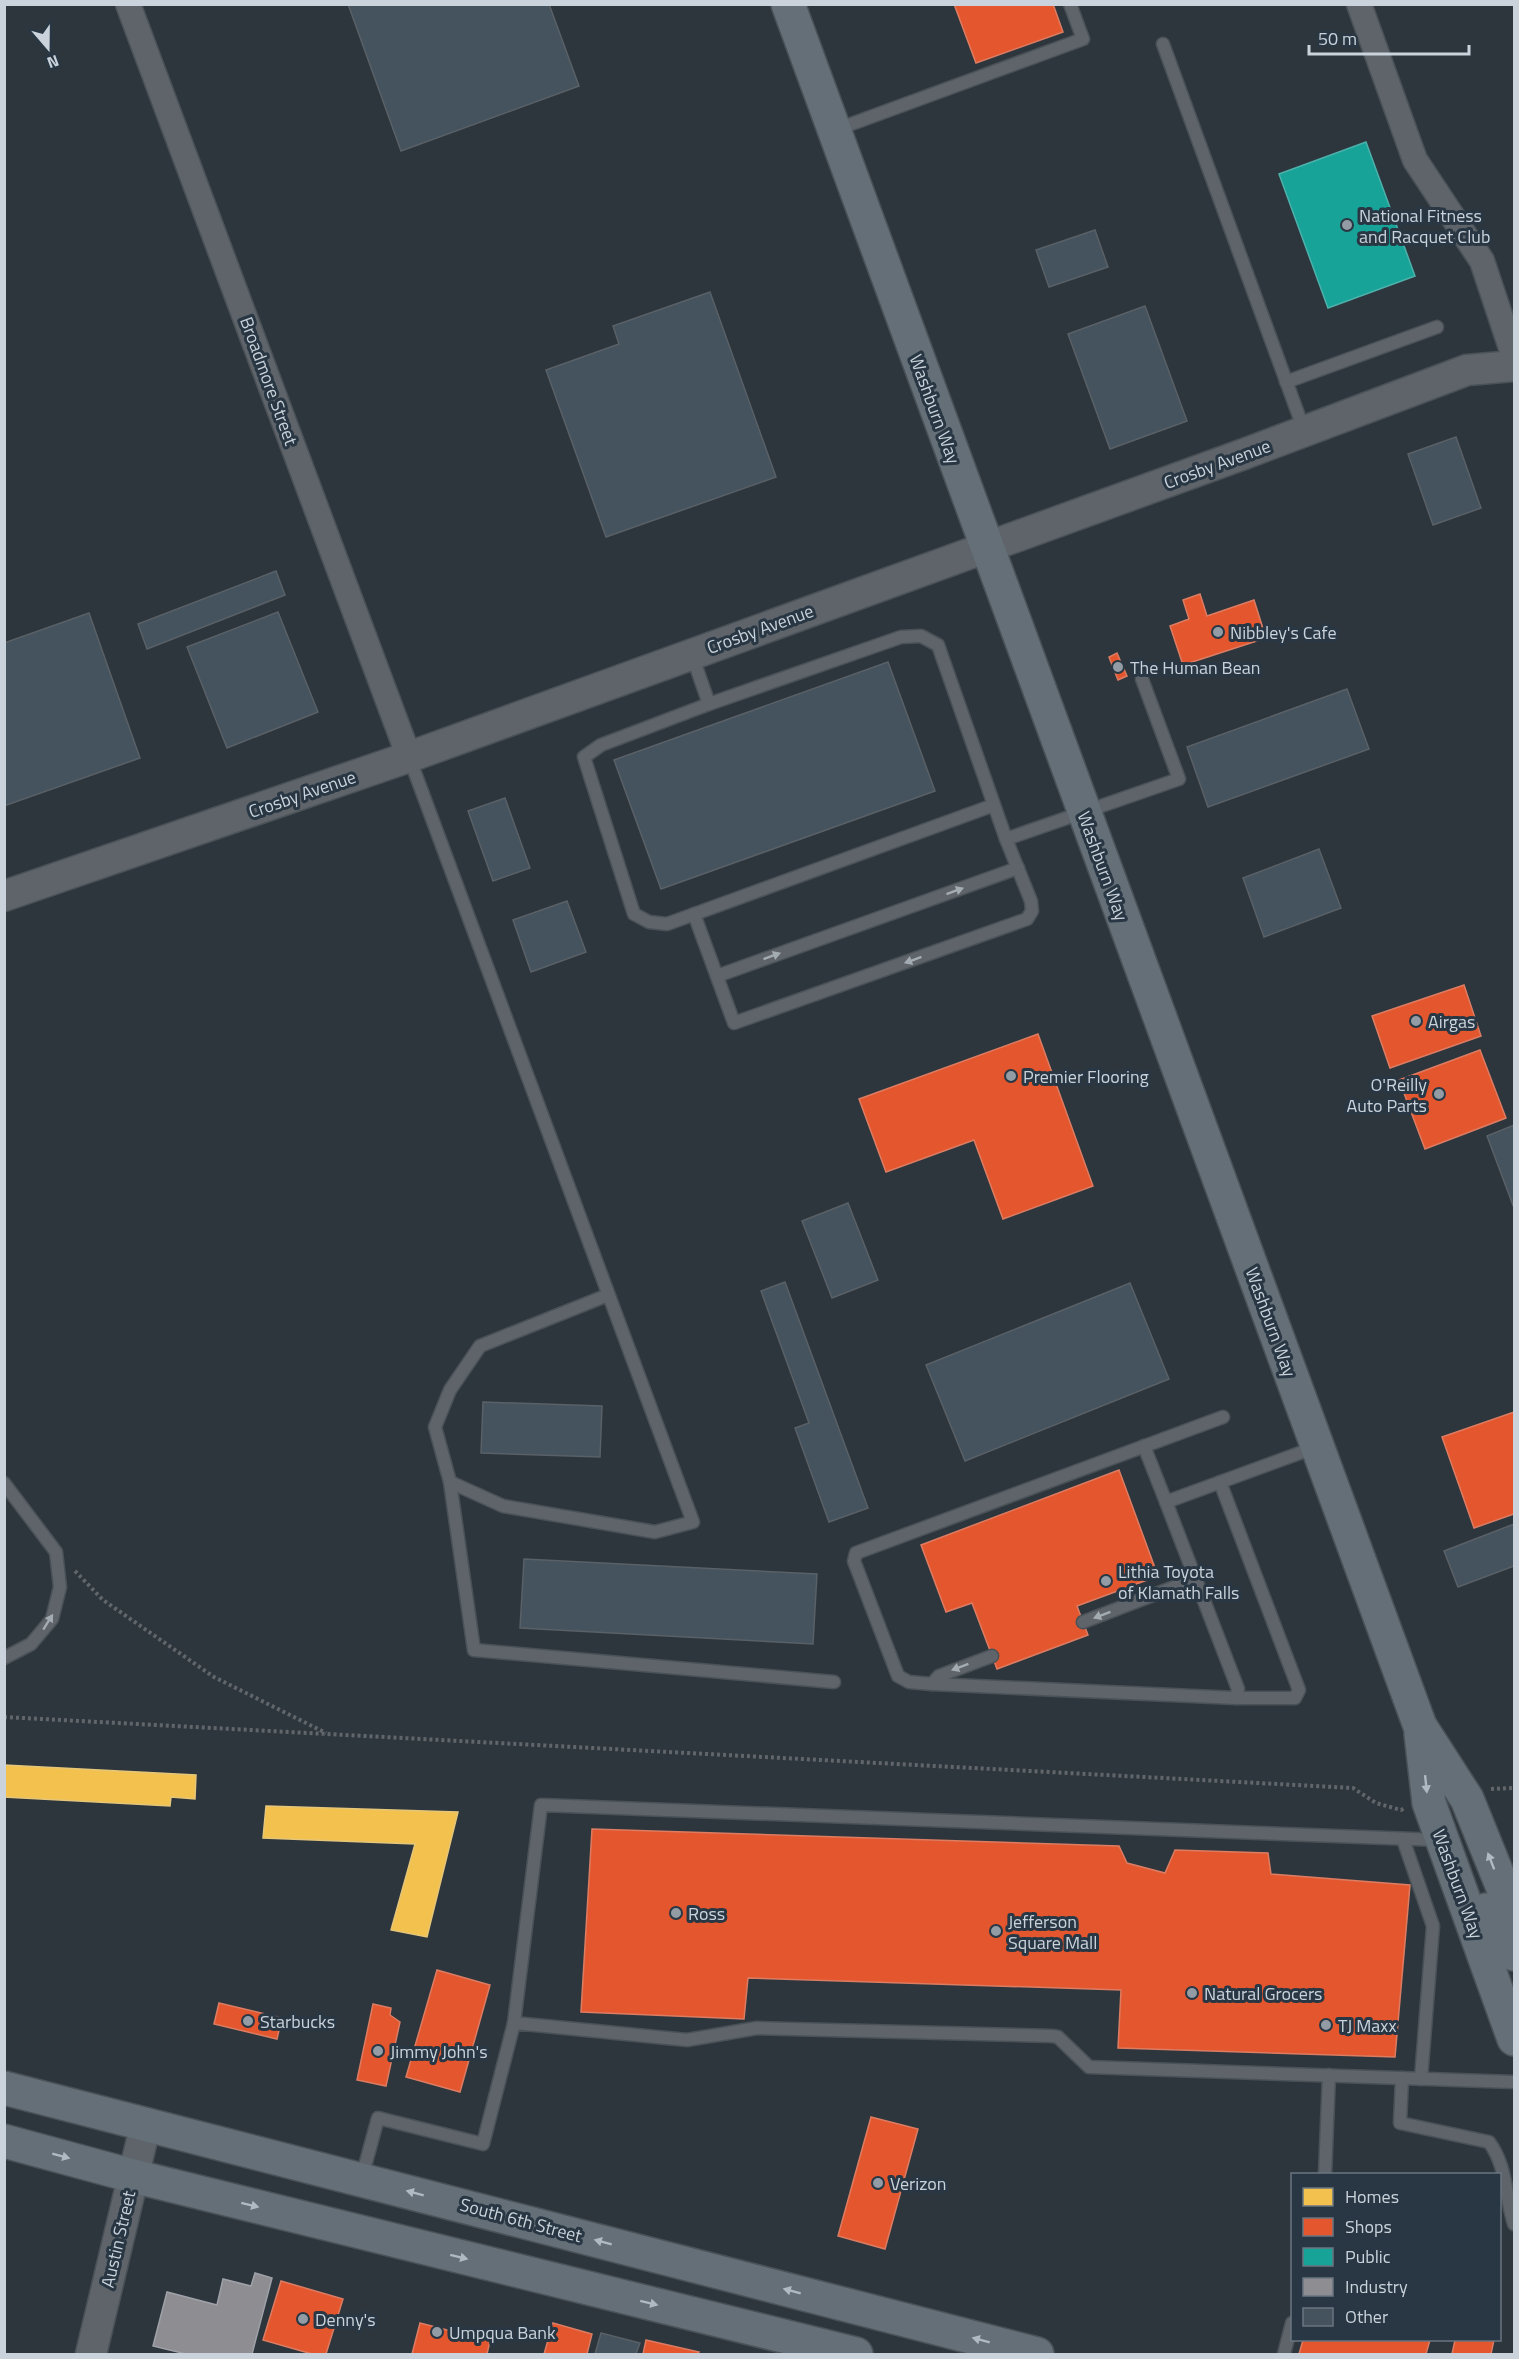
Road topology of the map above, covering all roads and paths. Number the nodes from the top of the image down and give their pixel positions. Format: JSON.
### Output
{"nodes":[{"id":1,"x":128,"y":4,"type":"edge"},
{"id":2,"x":788,"y":4,"type":"edge"},
{"id":3,"x":1070,"y":4,"type":"edge"},
{"id":4,"x":1359,"y":4,"type":"edge"},
{"id":5,"x":1163,"y":44,"type":"dead end"},
{"id":6,"x":834,"y":130,"type":"junction"},
{"id":7,"x":1437,"y":327,"type":"dead end"},
{"id":8,"x":1515,"y":357,"type":"edge"},
{"id":9,"x":1515,"y":366,"type":"edge"},
{"id":10,"x":1287,"y":382,"type":"junction"},
{"id":11,"x":1305,"y":432,"type":"junction"},
{"id":12,"x":986,"y":547,"type":"junction"},
{"id":13,"x":692,"y":654,"type":"junction"},
{"id":14,"x":1142,"y":679,"type":"dead end"},
{"id":15,"x":709,"y":704,"type":"junction"},
{"id":16,"x":409,"y":757,"type":"junction"},
{"id":17,"x":994,"y":805,"type":"junction"},
{"id":18,"x":1083,"y":811,"type":"junction"},
{"id":19,"x":1006,"y":839,"type":"junction"},
{"id":20,"x":1018,"y":868,"type":"junction"},
{"id":21,"x":4,"y":896,"type":"edge"},
{"id":22,"x":694,"y":914,"type":"junction"},
{"id":23,"x":717,"y":976,"type":"junction"},
{"id":24,"x":608,"y":1295,"type":"junction"},
{"id":25,"x":1223,"y":1417,"type":"dead end"},
{"id":26,"x":1144,"y":1446,"type":"junction"},
{"id":27,"x":1317,"y":1447,"type":"junction"},
{"id":28,"x":450,"y":1482,"type":"junction"},
{"id":29,"x":1220,"y":1482,"type":"junction"},
{"id":30,"x":4,"y":1484,"type":"edge"},
{"id":31,"x":1166,"y":1502,"type":"junction"},
{"id":32,"x":56,"y":1552,"type":"junction"},
{"id":33,"x":1195,"y":1579,"type":"junction"},
{"id":34,"x":1083,"y":1622,"type":"dead end"},
{"id":35,"x":992,"y":1656,"type":"dead end"},
{"id":36,"x":4,"y":1658,"type":"edge"},
{"id":37,"x":834,"y":1682,"type":"dead end"},
{"id":38,"x":932,"y":1684,"type":"junction"},
{"id":39,"x":1236,"y":1698,"type":"junction"},
{"id":40,"x":4,"y":1718,"type":"edge"},
{"id":41,"x":1420,"y":1726,"type":"junction"},
{"id":42,"x":330,"y":1734,"type":"junction"},
{"id":43,"x":1515,"y":1788,"type":"edge"},
{"id":44,"x":1467,"y":1799,"type":"junction"},
{"id":45,"x":1429,"y":1803,"type":"junction"},
{"id":46,"x":1403,"y":1839,"type":"junction"},
{"id":47,"x":1442,"y":1840,"type":"junction"},
{"id":48,"x":1515,"y":1915,"type":"edge"},
{"id":49,"x":1515,"y":1954,"type":"edge"},
{"id":50,"x":1493,"y":1981,"type":"junction"},
{"id":51,"x":1515,"y":2008,"type":"edge"},
{"id":52,"x":514,"y":2023,"type":"junction"},
{"id":53,"x":1515,"y":2039,"type":"edge"},
{"id":54,"x":1329,"y":2075,"type":"junction"},
{"id":55,"x":1402,"y":2078,"type":"junction"},
{"id":56,"x":1421,"y":2079,"type":"junction"},
{"id":57,"x":1515,"y":2082,"type":"edge"},
{"id":58,"x":4,"y":2088,"type":"edge"},
{"id":59,"x":146,"y":2123,"type":"junction"},
{"id":60,"x":4,"y":2141,"type":"edge"},
{"id":61,"x":1325,"y":2173,"type":"edge"},
{"id":62,"x":133,"y":2176,"type":"junction"},
{"id":63,"x":361,"y":2179,"type":"junction"},
{"id":64,"x":1515,"y":2224,"type":"edge"},
{"id":65,"x":1291,"y":2330,"type":"edge"},
{"id":66,"x":91,"y":2355,"type":"edge"},
{"id":67,"x":856,"y":2355,"type":"edge"},
{"id":68,"x":1037,"y":2355,"type":"edge"},
{"id":69,"x":1284,"y":2355,"type":"edge"}],
"edges":[{"from":1,"to":16,"type":"street","name":"Broadmore Street"},
{"from":2,"to":6,"type":"main road","name":"Washburn Way"},
{"from":3,"to":6,"type":"lane"},
{"from":4,"to":8,"type":"street"},
{"from":5,"to":10,"type":"lane"},
{"from":6,"to":12,"type":"main road","name":"Washburn Way"},
{"from":7,"to":10,"type":"lane"},
{"from":9,"to":11,"type":"street","name":"Crosby Avenue"},
{"from":10,"to":11,"type":"lane"},
{"from":11,"to":12,"type":"street","name":"Crosby Avenue"},
{"from":12,"to":13,"type":"street","name":"Crosby Avenue"},
{"from":12,"to":18,"type":"main road","name":"Washburn Way"},
{"from":13,"to":15,"type":"lane"},
{"from":13,"to":16,"type":"street","name":"Crosby Avenue"},
{"from":14,"to":18,"type":"lane"},
{"from":15,"to":17,"type":"lane"},
{"from":15,"to":22,"type":"lane"},
{"from":16,"to":21,"type":"street","name":"Crosby Avenue"},
{"from":16,"to":24,"type":"lane"},
{"from":17,"to":19,"type":"lane"},
{"from":17,"to":22,"type":"lane"},
{"from":18,"to":19,"type":"lane"},
{"from":18,"to":27,"type":"main road","name":"Washburn Way"},
{"from":19,"to":20,"type":"lane"},
{"from":23,"to":20,"type":"lane","one_way":true},
{"from":20,"to":23,"type":"lane","one_way":true},
{"from":22,"to":23,"type":"lane"},
{"from":24,"to":28,"type":"lane"},
{"from":24,"to":28,"type":"lane"},
{"from":25,"to":26,"type":"lane"},
{"from":26,"to":31,"type":"lane"},
{"from":26,"to":38,"type":"lane"},
{"from":27,"to":29,"type":"lane"},
{"from":27,"to":41,"type":"main road","name":"Washburn Way"},
{"from":28,"to":37,"type":"lane"},
{"from":29,"to":31,"type":"lane"},
{"from":29,"to":39,"type":"lane"},
{"from":30,"to":32,"type":"lane"},
{"from":31,"to":33,"type":"lane"},
{"from":36,"to":32,"type":"lane","one_way":true},
{"from":32,"to":42,"type":"path"},
{"from":33,"to":34,"type":"lane","one_way":true},
{"from":33,"to":39,"type":"lane"},
{"from":35,"to":38,"type":"lane","one_way":true},
{"from":38,"to":39,"type":"lane"},
{"from":40,"to":42,"type":"path"},
{"from":41,"to":44,"type":"main road","name":"Washburn Way"},
{"from":41,"to":45,"type":"main road","name":"Washburn Way","one_way":true},
{"from":42,"to":45,"type":"path"},
{"from":43,"to":44,"type":"path"},
{"from":48,"to":44,"type":"main road","name":"Washburn Way","one_way":true},
{"from":45,"to":47,"type":"main road","name":"Washburn Way"},
{"from":46,"to":47,"type":"lane"},
{"from":46,"to":52,"type":"lane"},
{"from":46,"to":56,"type":"lane"},
{"from":47,"to":49,"type":"main road"},
{"from":47,"to":50,"type":"main road","name":"Washburn Way"},
{"from":50,"to":51,"type":"main road"},
{"from":50,"to":53,"type":"main road","name":"Washburn Way"},
{"from":52,"to":54,"type":"lane"},
{"from":52,"to":63,"type":"lane"},
{"from":54,"to":55,"type":"lane"},
{"from":54,"to":61,"type":"lane"},
{"from":55,"to":56,"type":"lane"},
{"from":55,"to":64,"type":"lane"},
{"from":56,"to":57,"type":"lane"},
{"from":58,"to":59,"type":"main road","name":"South 6th Street"},
{"from":59,"to":62,"type":"street","name":"Austin Street"},
{"from":59,"to":63,"type":"main road","name":"South 6th Street"},
{"from":60,"to":62,"type":"main road","one_way":true},
{"from":62,"to":66,"type":"street","name":"Austin Street"},
{"from":62,"to":67,"type":"main road","one_way":true},
{"from":68,"to":63,"type":"main road","name":"South 6th Street","one_way":true},
{"from":65,"to":69,"type":"lane"}]}
